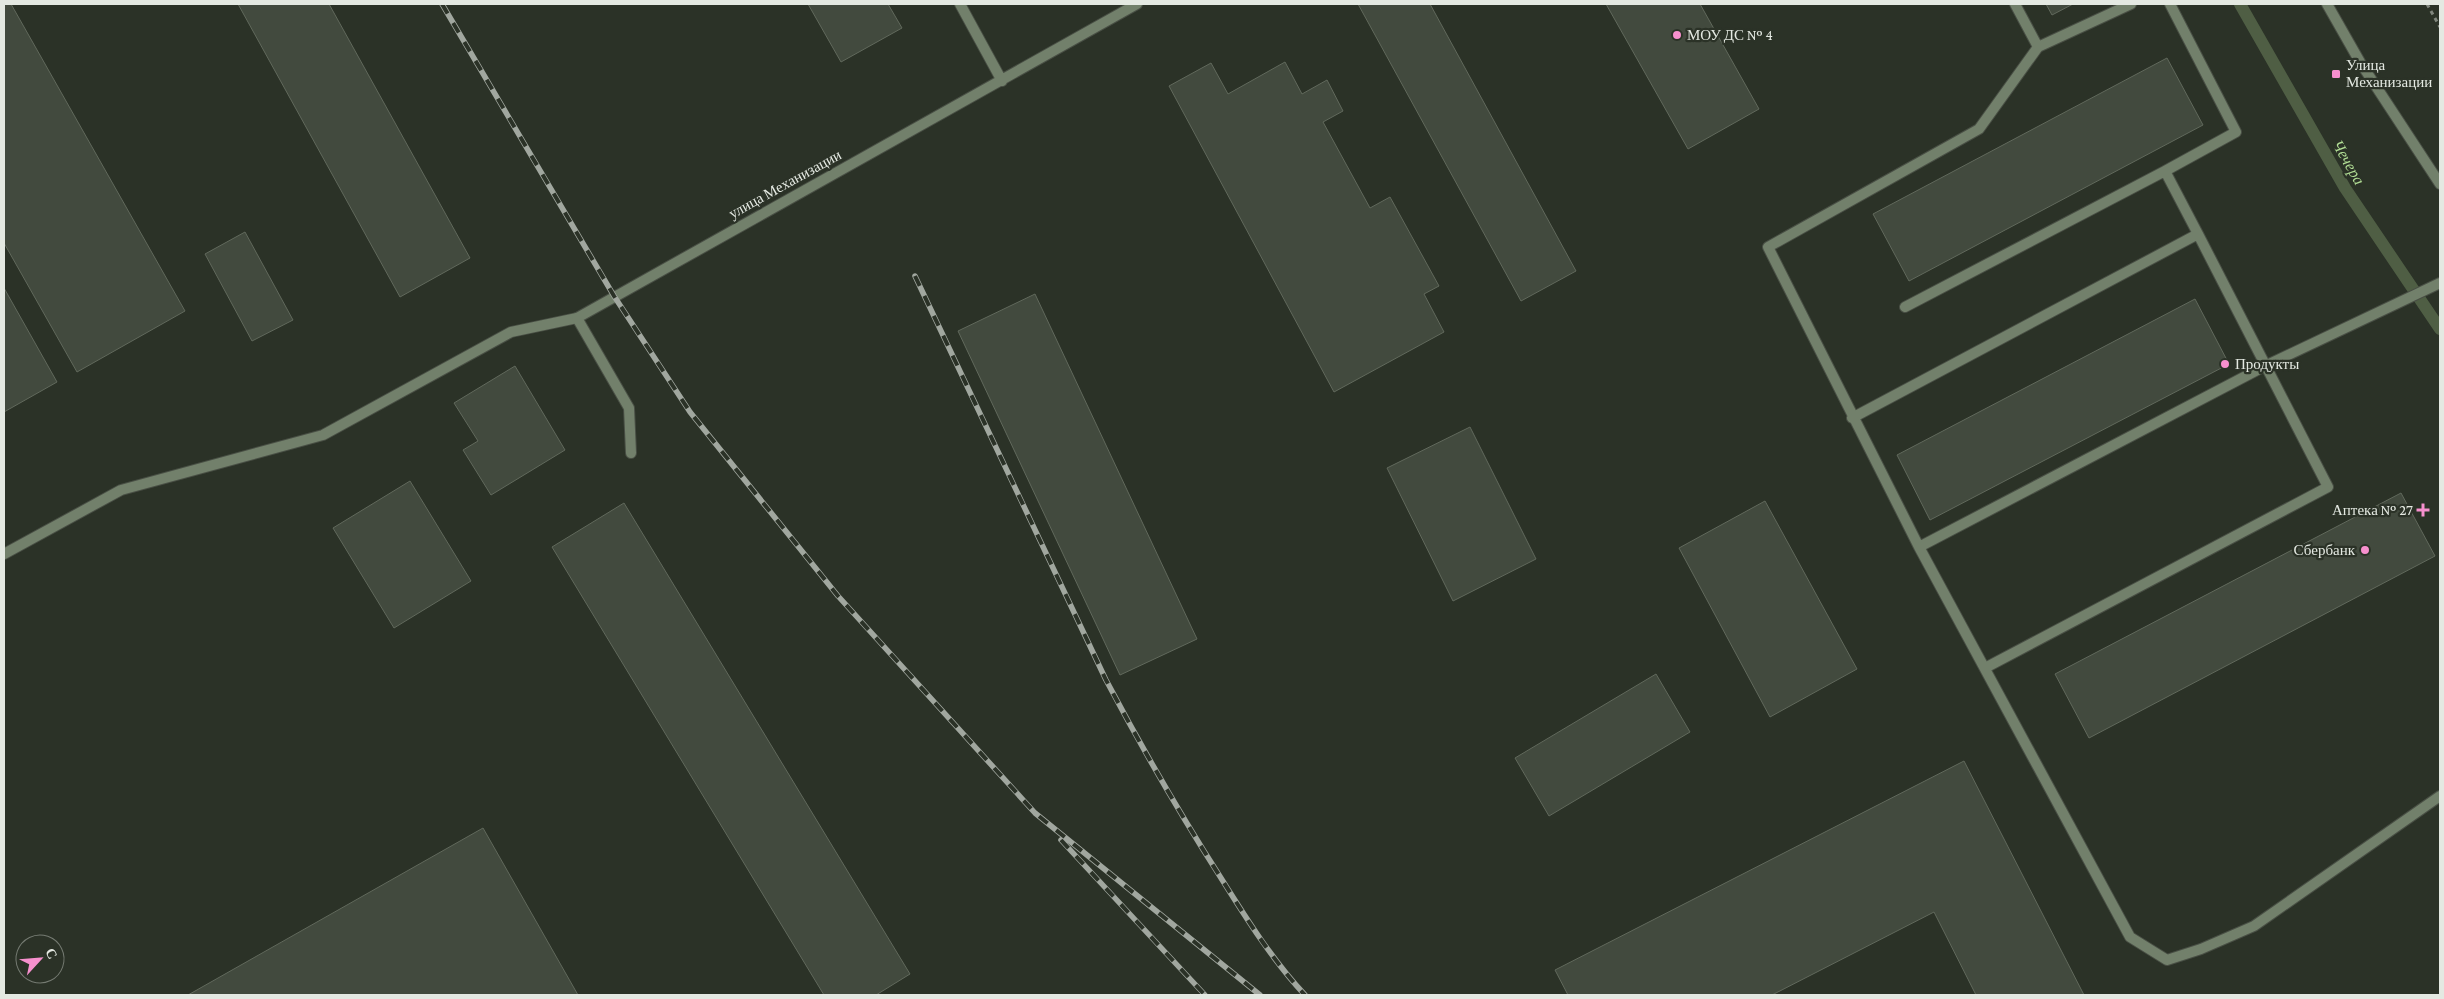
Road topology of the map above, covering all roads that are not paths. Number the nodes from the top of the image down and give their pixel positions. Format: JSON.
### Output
{"nodes":[{"id":1,"x":960,"y":4,"type":"edge"},
{"id":2,"x":1137,"y":4,"type":"edge"},
{"id":3,"x":2014,"y":4,"type":"edge"},
{"id":4,"x":2131,"y":4,"type":"edge"},
{"id":5,"x":2170,"y":4,"type":"edge"},
{"id":6,"x":2327,"y":4,"type":"edge"},
{"id":7,"x":2038,"y":47,"type":"junction"},
{"id":8,"x":1002,"y":81,"type":"junction"},
{"id":9,"x":2165,"y":171,"type":"junction"},
{"id":10,"x":2440,"y":184,"type":"edge"},
{"id":11,"x":2198,"y":234,"type":"junction"},
{"id":12,"x":2440,"y":283,"type":"edge"},
{"id":13,"x":1905,"y":307,"type":"dead end"},
{"id":14,"x":577,"y":318,"type":"junction"},
{"id":15,"x":2265,"y":366,"type":"junction"},
{"id":16,"x":1852,"y":418,"type":"junction"},
{"id":17,"x":631,"y":453,"type":"dead end"},
{"id":18,"x":1919,"y":547,"type":"junction"},
{"id":19,"x":4,"y":554,"type":"edge"},
{"id":20,"x":1985,"y":668,"type":"junction"},
{"id":21,"x":2440,"y":796,"type":"edge"}],
"edges":[{"from":1,"to":8,"type":"street"},
{"from":2,"to":8,"type":"street","name":"улица Механизации"},
{"from":3,"to":7,"type":"street"},
{"from":4,"to":7,"type":"street"},
{"from":5,"to":9,"type":"street"},
{"from":6,"to":10,"type":"street"},
{"from":7,"to":16,"type":"street"},
{"from":8,"to":14,"type":"street","name":"улица Механизации"},
{"from":9,"to":11,"type":"street"},
{"from":9,"to":13,"type":"street"},
{"from":11,"to":15,"type":"street"},
{"from":11,"to":16,"type":"street"},
{"from":12,"to":15,"type":"street"},
{"from":14,"to":17,"type":"street"},
{"from":14,"to":19,"type":"street","name":"улица Механизации"},
{"from":15,"to":18,"type":"street"},
{"from":15,"to":20,"type":"street"},
{"from":16,"to":18,"type":"street"},
{"from":18,"to":20,"type":"street"},
{"from":20,"to":21,"type":"street"}]}
